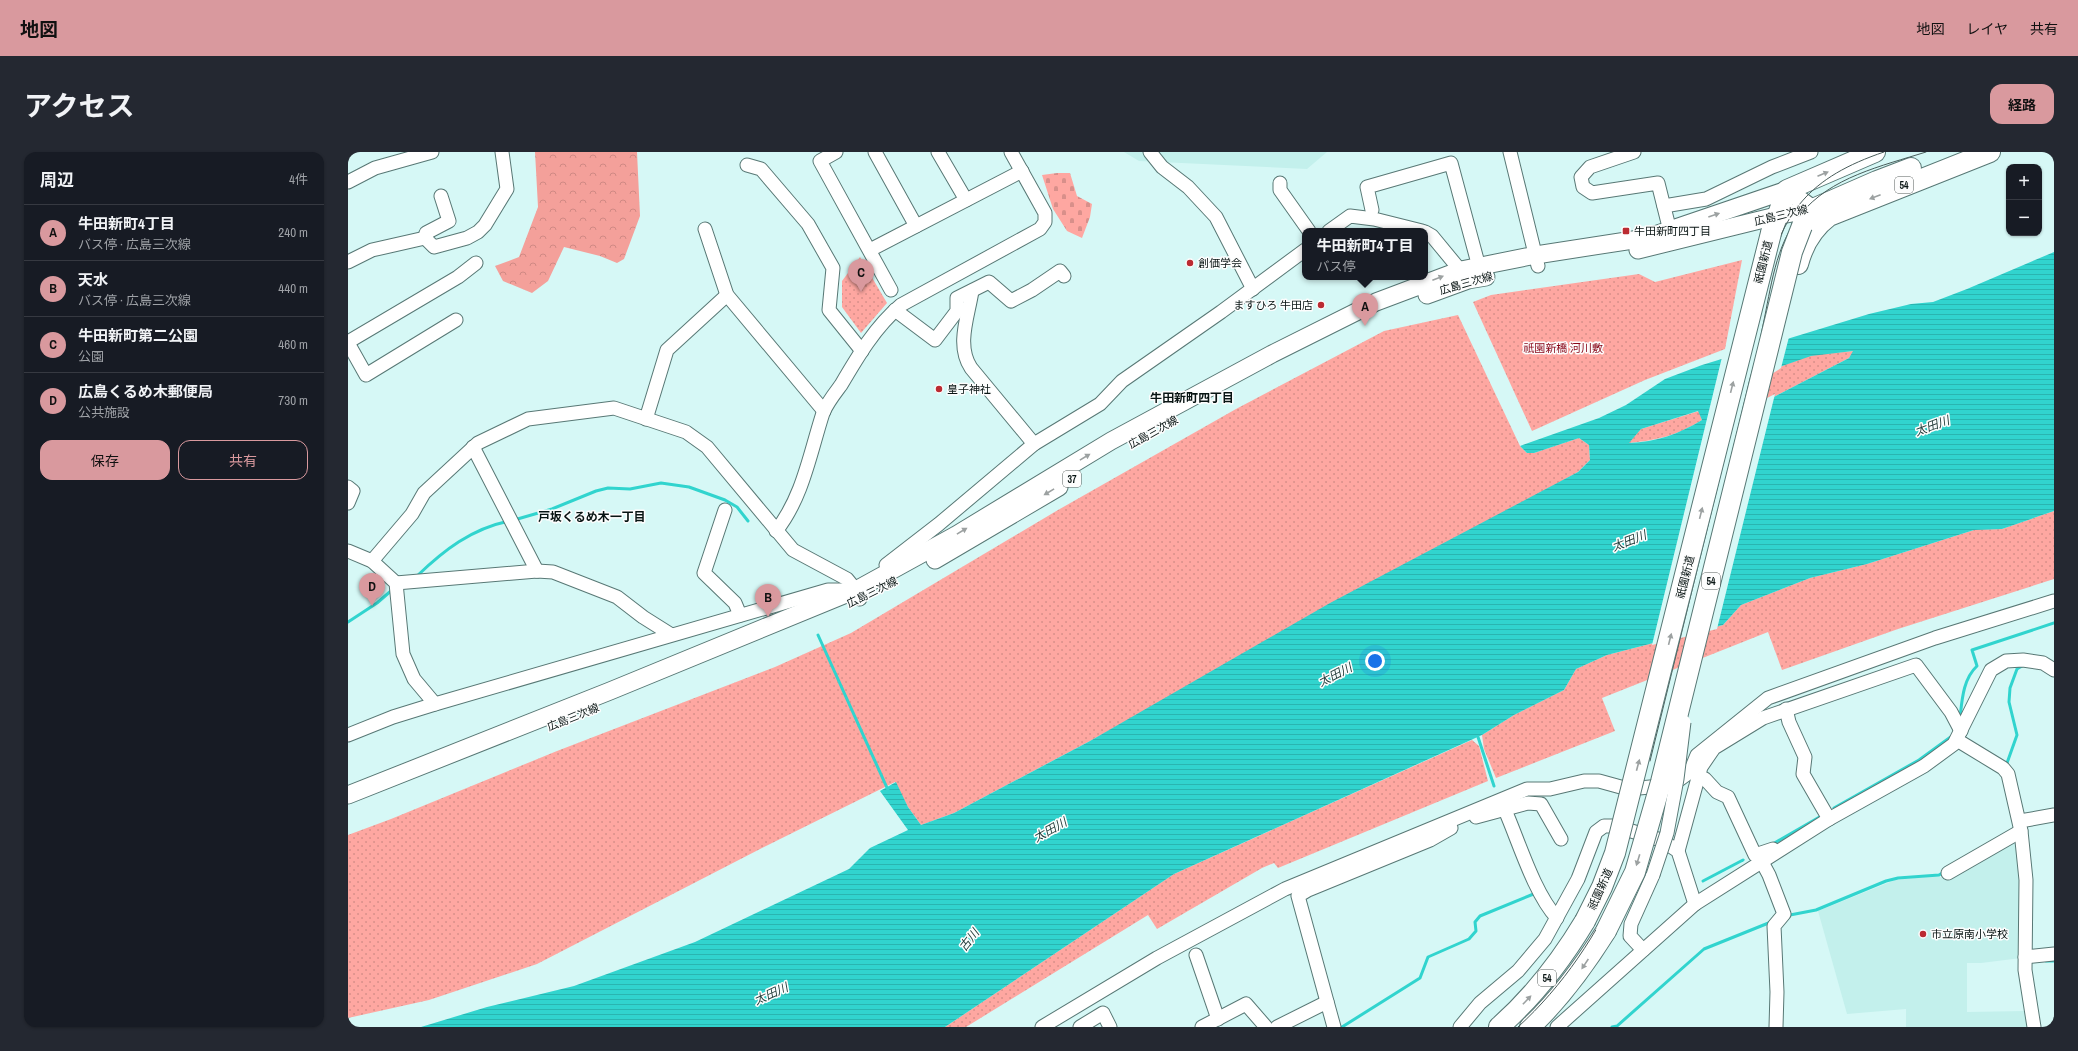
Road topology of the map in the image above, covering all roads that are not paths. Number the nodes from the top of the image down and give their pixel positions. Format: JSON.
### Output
{"nodes":[{"id":1,"x":432,"y":152,"type":"edge"},
{"id":2,"x":502,"y":152,"type":"edge"},
{"id":3,"x":836,"y":152,"type":"edge"},
{"id":4,"x":875,"y":152,"type":"edge"},
{"id":5,"x":938,"y":152,"type":"edge"},
{"id":6,"x":1011,"y":152,"type":"edge"},
{"id":7,"x":1150,"y":152,"type":"edge"},
{"id":8,"x":1510,"y":152,"type":"edge"},
{"id":9,"x":1634,"y":152,"type":"edge"},
{"id":10,"x":1811,"y":152,"type":"edge"},
{"id":11,"x":1875,"y":152,"type":"edge"},
{"id":12,"x":1956,"y":152,"type":"edge"},
{"id":13,"x":1990,"y":152,"type":"edge"},
{"id":14,"x":747,"y":165,"type":"dead end"},
{"id":15,"x":1022,"y":171,"type":"junction"},
{"id":16,"x":348,"y":182,"type":"edge"},
{"id":17,"x":1280,"y":183,"type":"dead end"},
{"id":18,"x":1787,"y":190,"type":"junction"},
{"id":19,"x":441,"y":196,"type":"dead end"},
{"id":20,"x":966,"y":200,"type":"junction"},
{"id":21,"x":1664,"y":206,"type":"junction"},
{"id":22,"x":1372,"y":210,"type":"dead end"},
{"id":23,"x":1812,"y":219,"type":"junction"},
{"id":24,"x":916,"y":226,"type":"junction"},
{"id":25,"x":1307,"y":228,"type":"edge"},
{"id":26,"x":1333,"y":228,"type":"edge"},
{"id":27,"x":1409,"y":228,"type":"edge"},
{"id":28,"x":705,"y":229,"type":"dead end"},
{"id":29,"x":1769,"y":233,"type":"junction"},
{"id":30,"x":1428,"y":234,"type":"edge"},
{"id":31,"x":1672,"y":236,"type":"junction"},
{"id":32,"x":425,"y":238,"type":"junction"},
{"id":33,"x":870,"y":250,"type":"junction"},
{"id":34,"x":1302,"y":252,"type":"edge"},
{"id":35,"x":1537,"y":260,"type":"junction"},
{"id":36,"x":348,"y":262,"type":"edge"},
{"id":37,"x":476,"y":263,"type":"dead end"},
{"id":38,"x":1479,"y":267,"type":"junction"},
{"id":39,"x":1464,"y":275,"type":"junction"},
{"id":40,"x":1064,"y":276,"type":"dead end"},
{"id":41,"x":1253,"y":289,"type":"junction"},
{"id":42,"x":891,"y":290,"type":"dead end"},
{"id":43,"x":972,"y":290,"type":"junction"},
{"id":44,"x":727,"y":295,"type":"junction"},
{"id":45,"x":895,"y":310,"type":"junction"},
{"id":46,"x":456,"y":320,"type":"dead end"},
{"id":47,"x":348,"y":342,"type":"edge"},
{"id":48,"x":862,"y":351,"type":"junction"},
{"id":49,"x":824,"y":411,"type":"junction"},
{"id":50,"x":646,"y":419,"type":"junction"},
{"id":51,"x":1034,"y":444,"type":"junction"},
{"id":52,"x":474,"y":447,"type":"junction"},
{"id":53,"x":348,"y":487,"type":"edge"},
{"id":54,"x":978,"y":491,"type":"junction"},
{"id":55,"x":348,"y":503,"type":"edge"},
{"id":56,"x":724,"y":510,"type":"dead end"},
{"id":57,"x":776,"y":531,"type":"junction"},
{"id":58,"x":932,"y":548,"type":"junction"},
{"id":59,"x":348,"y":551,"type":"edge"},
{"id":60,"x":372,"y":561,"type":"junction"},
{"id":61,"x":886,"y":565,"type":"dead end"},
{"id":62,"x":537,"y":571,"type":"junction"},
{"id":63,"x":396,"y":583,"type":"junction"},
{"id":64,"x":858,"y":595,"type":"junction"},
{"id":65,"x":2054,"y":600,"type":"edge"},
{"id":66,"x":740,"y":615,"type":"junction"},
{"id":67,"x":670,"y":634,"type":"junction"},
{"id":68,"x":2054,"y":670,"type":"edge"},
{"id":69,"x":1683,"y":692,"type":"junction"},
{"id":70,"x":435,"y":704,"type":"junction"},
{"id":71,"x":1786,"y":709,"type":"junction"},
{"id":72,"x":348,"y":735,"type":"edge"},
{"id":73,"x":1959,"y":735,"type":"junction"},
{"id":74,"x":1698,"y":776,"type":"junction"},
{"id":75,"x":348,"y":794,"type":"edge"},
{"id":76,"x":348,"y":806,"type":"edge"},
{"id":77,"x":1505,"y":810,"type":"junction"},
{"id":78,"x":2054,"y":815,"type":"edge"},
{"id":79,"x":1829,"y":818,"type":"junction"},
{"id":80,"x":2021,"y":826,"type":"junction"},
{"id":81,"x":1561,"y":838,"type":"dead end"},
{"id":82,"x":1782,"y":850,"type":"junction"},
{"id":83,"x":1678,"y":851,"type":"junction"},
{"id":84,"x":1762,"y":862,"type":"junction"},
{"id":85,"x":1948,"y":873,"type":"dead end"},
{"id":86,"x":1695,"y":904,"type":"junction"},
{"id":87,"x":1557,"y":918,"type":"junction"},
{"id":88,"x":1643,"y":950,"type":"junction"},
{"id":89,"x":2054,"y":954,"type":"edge"},
{"id":90,"x":1196,"y":955,"type":"dead end"},
{"id":91,"x":2025,"y":957,"type":"junction"},
{"id":92,"x":1327,"y":1002,"type":"junction"},
{"id":93,"x":1218,"y":1019,"type":"junction"},
{"id":94,"x":1465,"y":1025,"type":"edge"},
{"id":95,"x":1042,"y":1027,"type":"edge"},
{"id":96,"x":1080,"y":1027,"type":"edge"},
{"id":97,"x":1110,"y":1027,"type":"edge"},
{"id":98,"x":1202,"y":1027,"type":"edge"},
{"id":99,"x":1266,"y":1027,"type":"edge"},
{"id":100,"x":1277,"y":1027,"type":"edge"},
{"id":101,"x":1334,"y":1027,"type":"edge"},
{"id":102,"x":1499,"y":1027,"type":"edge"},
{"id":103,"x":1530,"y":1027,"type":"edge"},
{"id":104,"x":1557,"y":1027,"type":"edge"},
{"id":105,"x":1776,"y":1027,"type":"edge"},
{"id":106,"x":2034,"y":1027,"type":"edge"}],
"edges":[{"from":1,"to":16,"type":"street"},
{"from":2,"to":32,"type":"street"},
{"from":3,"to":33,"type":"street"},
{"from":4,"to":24,"type":"street"},
{"from":5,"to":20,"type":"street"},
{"from":6,"to":15,"type":"street"},
{"from":7,"to":41,"type":"street"},
{"from":8,"to":35,"type":"street"},
{"from":9,"to":21,"type":"street"},
{"from":10,"to":21,"type":"street"},
{"from":18,"to":11,"type":"highway","one_way":true},
{"from":12,"to":23,"type":"highway","number":"54"},
{"from":13,"to":23,"type":"highway","number":"54","one_way":true},
{"from":14,"to":48,"type":"street"},
{"from":15,"to":20,"type":"street"},
{"from":15,"to":45,"type":"street"},
{"from":17,"to":25,"type":"street"},
{"from":18,"to":23,"type":"main road","name":"広島三次線"},
{"from":18,"to":29,"type":"highway","name":"祇園新道","number":"54"},
{"from":31,"to":18,"type":"main road","name":"広島三次線","number":"37","one_way":true},
{"from":19,"to":32,"type":"street"},
{"from":20,"to":24,"type":"street"},
{"from":21,"to":31,"type":"street"},
{"from":22,"to":38,"type":"street"},
{"from":23,"to":29,"type":"main road","name":"広島三次線","number":"37"},
{"from":23,"to":69,"type":"highway","number":"54","bridge":true},
{"from":24,"to":33,"type":"street"},
{"from":26,"to":27,"type":"street"},
{"from":28,"to":44,"type":"street"},
{"from":29,"to":31,"type":"main road","name":"広島三次線","number":"37"},
{"from":102,"to":29,"type":"highway","name":"祇園新道","number":"54","one_way":true,"bridge":true},
{"from":30,"to":39,"type":"street"},
{"from":31,"to":35,"type":"main road","name":"広島三次線","number":"37"},
{"from":32,"to":36,"type":"street"},
{"from":33,"to":42,"type":"street"},
{"from":34,"to":41,"type":"street"},
{"from":35,"to":38,"type":"main road","name":"広島三次線","number":"37"},
{"from":35,"to":39,"type":"main road","name":"広島三次線","number":"37"},
{"from":37,"to":47,"type":"street"},
{"from":38,"to":39,"type":"main road","name":"広島三次線","number":"37"},
{"from":58,"to":39,"type":"main road","name":"広島三次線","number":"37","one_way":true},
{"from":39,"to":64,"type":"main road","name":"広島三次線","number":"37","one_way":true},
{"from":40,"to":43,"type":"street"},
{"from":41,"to":51,"type":"street"},
{"from":43,"to":45,"type":"street"},
{"from":43,"to":51,"type":"street"},
{"from":44,"to":49,"type":"street"},
{"from":44,"to":50,"type":"street"},
{"from":45,"to":48,"type":"street"},
{"from":46,"to":47,"type":"street"},
{"from":48,"to":49,"type":"street"},
{"from":49,"to":57,"type":"street"},
{"from":50,"to":52,"type":"street"},
{"from":50,"to":57,"type":"street"},
{"from":51,"to":54,"type":"street"},
{"from":52,"to":60,"type":"street"},
{"from":52,"to":62,"type":"street"},
{"from":53,"to":55,"type":"street"},
{"from":54,"to":58,"type":"street"},
{"from":54,"to":61,"type":"street"},
{"from":56,"to":66,"type":"street"},
{"from":57,"to":64,"type":"street"},
{"from":58,"to":64,"type":"main road","name":"広島三次線","number":"37"},
{"from":59,"to":60,"type":"street"},
{"from":60,"to":63,"type":"street"},
{"from":62,"to":63,"type":"street"},
{"from":62,"to":67,"type":"street"},
{"from":63,"to":70,"type":"street"},
{"from":64,"to":66,"type":"street"},
{"from":64,"to":75,"type":"main road","name":"広島三次線","number":"37"},
{"from":64,"to":76,"type":"main road","name":"広島三次線","number":"37"},
{"from":65,"to":95,"type":"street"},
{"from":66,"to":67,"type":"street"},
{"from":67,"to":70,"type":"street"},
{"from":68,"to":73,"type":"street"},
{"from":69,"to":88,"type":"street","bridge":true},
{"from":69,"to":103,"type":"highway","number":"54","one_way":true,"bridge":true},
{"from":70,"to":72,"type":"street"},
{"from":71,"to":73,"type":"street"},
{"from":71,"to":74,"type":"street"},
{"from":71,"to":79,"type":"street"},
{"from":73,"to":79,"type":"street"},
{"from":73,"to":80,"type":"street"},
{"from":74,"to":82,"type":"street"},
{"from":74,"to":83,"type":"street"},
{"from":77,"to":81,"type":"street"},
{"from":77,"to":87,"type":"street"},
{"from":77,"to":92,"type":"street"},
{"from":78,"to":80,"type":"street"},
{"from":79,"to":82,"type":"street"},
{"from":80,"to":85,"type":"street"},
{"from":80,"to":91,"type":"street"},
{"from":82,"to":84,"type":"street"},
{"from":83,"to":86,"type":"street"},
{"from":83,"to":87,"type":"street"},
{"from":84,"to":86,"type":"street"},
{"from":84,"to":105,"type":"street"},
{"from":86,"to":88,"type":"street"},
{"from":87,"to":94,"type":"street"},
{"from":88,"to":104,"type":"street"},
{"from":89,"to":91,"type":"street"},
{"from":90,"to":93,"type":"street"},
{"from":91,"to":106,"type":"street"},
{"from":92,"to":100,"type":"street"},
{"from":92,"to":101,"type":"street"},
{"from":93,"to":98,"type":"street"},
{"from":93,"to":99,"type":"street"},
{"from":96,"to":97,"type":"street"}]}
